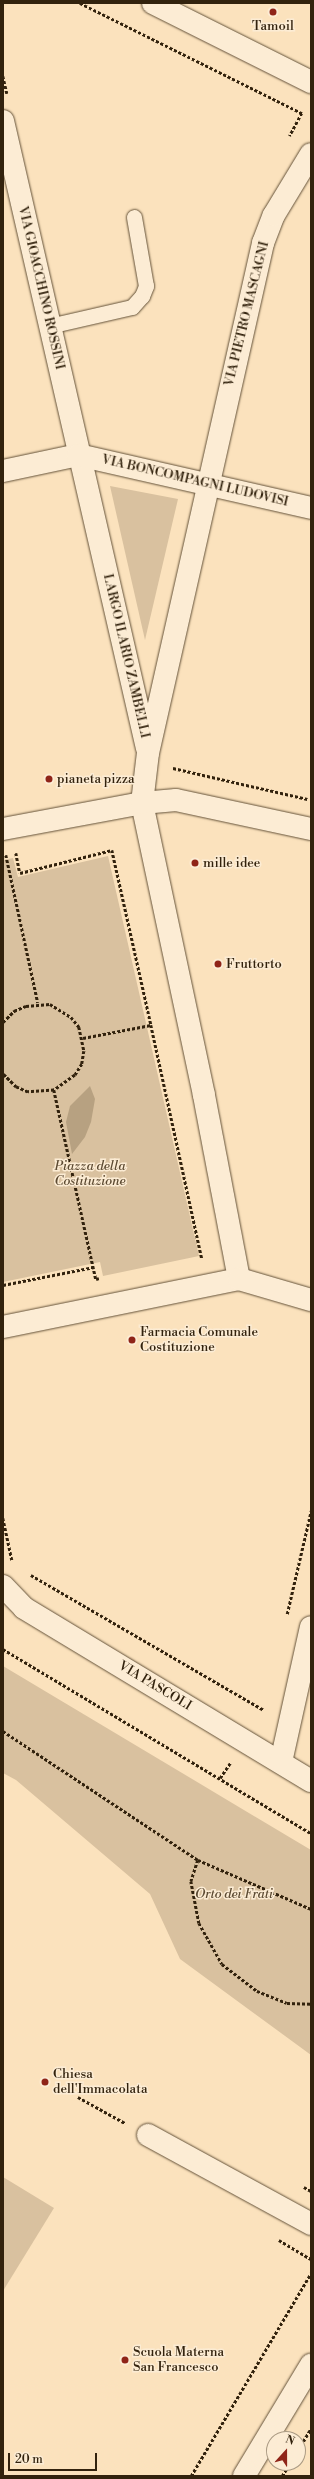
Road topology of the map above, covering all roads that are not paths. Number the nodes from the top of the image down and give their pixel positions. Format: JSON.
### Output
{"nodes":[{"id":1,"x":153,"y":3,"type":"edge"},
{"id":2,"x":311,"y":82,"type":"edge"},
{"id":3,"x":3,"y":121,"type":"edge"},
{"id":4,"x":311,"y":154,"type":"edge"},
{"id":5,"x":134,"y":217,"type":"dead end"},
{"id":6,"x":49,"y":326,"type":"junction"},
{"id":7,"x":78,"y":455,"type":"junction"},
{"id":8,"x":3,"y":472,"type":"edge"},
{"id":9,"x":207,"y":484,"type":"junction"},
{"id":10,"x":311,"y":508,"type":"edge"},
{"id":11,"x":148,"y":753,"type":"junction"},
{"id":12,"x":142,"y":803,"type":"junction"},
{"id":13,"x":311,"y":828,"type":"edge"},
{"id":14,"x":3,"y":829,"type":"edge"},
{"id":15,"x":239,"y":1279,"type":"junction"},
{"id":16,"x":311,"y":1300,"type":"edge"},
{"id":17,"x":3,"y":1328,"type":"edge"},
{"id":18,"x":3,"y":1586,"type":"edge"},
{"id":19,"x":311,"y":1627,"type":"edge"},
{"id":20,"x":281,"y":1762,"type":"junction"},
{"id":21,"x":311,"y":1781,"type":"edge"},
{"id":22,"x":148,"y":2135,"type":"road end"},
{"id":23,"x":311,"y":2224,"type":"edge"},
{"id":24,"x":311,"y":2365,"type":"edge"},
{"id":25,"x":244,"y":2476,"type":"edge"}],
"edges":[{"from":1,"to":2,"type":"street"},
{"from":3,"to":6,"type":"street","name":"VIA GIOACCHINO ROSSINI"},
{"from":4,"to":9,"type":"street","name":"VIA PIETRO MASCAGNI"},
{"from":5,"to":6,"type":"lane"},
{"from":6,"to":7,"type":"street","name":"VIA GIOACCHINO ROSSINI"},
{"from":7,"to":8,"type":"street"},
{"from":7,"to":9,"type":"street","name":"VIA BONCOMPAGNI LUDOVISI"},
{"from":7,"to":11,"type":"street","name":"LARGO ILARIO ZAMBELLI"},
{"from":9,"to":10,"type":"street","name":"VIA BONCOMPAGNI LUDOVISI"},
{"from":9,"to":11,"type":"street","name":"LARGO ILARIO ZAMBELLI"},
{"from":11,"to":12,"type":"street"},
{"from":12,"to":13,"type":"street"},
{"from":12,"to":14,"type":"street"},
{"from":12,"to":15,"type":"street"},
{"from":15,"to":16,"type":"street"},
{"from":15,"to":17,"type":"street"},
{"from":18,"to":20,"type":"street","name":"VIA PASCOLI"},
{"from":19,"to":20,"type":"street"},
{"from":20,"to":21,"type":"street","name":"VIA PASCOLI"},
{"from":22,"to":23,"type":"street"},
{"from":24,"to":25,"type":"street"}]}
